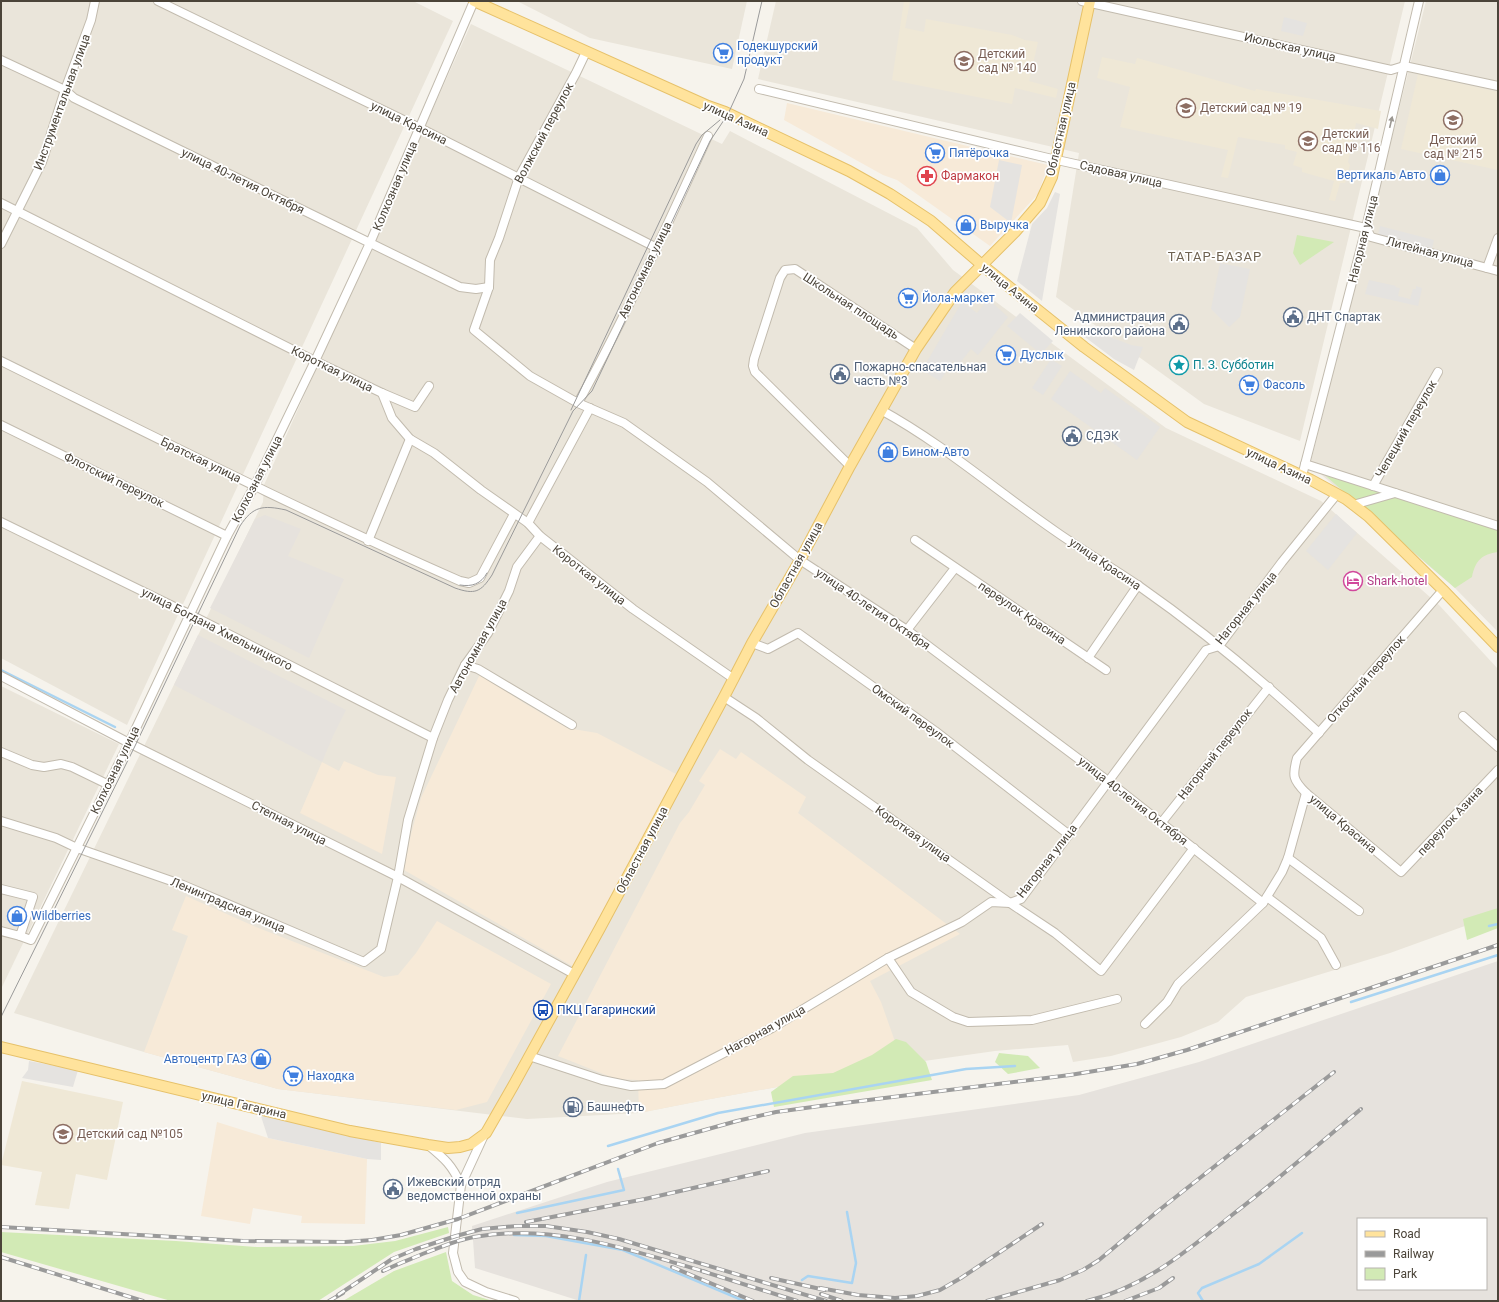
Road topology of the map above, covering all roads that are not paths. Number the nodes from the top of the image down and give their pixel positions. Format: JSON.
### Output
{"nodes":[{"id":1,"x":95,"y":1,"type":"edge"},
{"id":2,"x":158,"y":1,"type":"edge"},
{"id":3,"x":474,"y":1,"type":"edge"},
{"id":4,"x":1087,"y":1,"type":"edge"},
{"id":5,"x":1419,"y":1,"type":"edge"},
{"id":6,"x":586,"y":52,"type":"junction"},
{"id":7,"x":1,"y":60,"type":"edge"},
{"id":8,"x":1404,"y":66,"type":"junction"},
{"id":9,"x":1498,"y":86,"type":"edge"},
{"id":10,"x":759,"y":89,"type":"dead end"},
{"id":11,"x":65,"y":90,"type":"junction"},
{"id":12,"x":420,"y":128,"type":"junction"},
{"id":13,"x":708,"y":136,"type":"dead end"},
{"id":14,"x":1055,"y":159,"type":"junction"},
{"id":15,"x":519,"y":177,"type":"junction"},
{"id":16,"x":1,"y":203,"type":"edge"},
{"id":17,"x":18,"y":211,"type":"junction"},
{"id":18,"x":1366,"y":228,"type":"junction"},
{"id":19,"x":1498,"y":238,"type":"edge"},
{"id":20,"x":370,"y":243,"type":"junction"},
{"id":21,"x":1,"y":244,"type":"edge"},
{"id":22,"x":657,"y":248,"type":"junction"},
{"id":23,"x":982,"y":265,"type":"junction"},
{"id":24,"x":1487,"y":268,"type":"junction"},
{"id":25,"x":1498,"y":271,"type":"edge"},
{"id":26,"x":489,"y":287,"type":"junction"},
{"id":27,"x":474,"y":330,"type":"joint"},
{"id":28,"x":916,"y":349,"type":"junction"},
{"id":29,"x":1,"y":361,"type":"edge"},
{"id":30,"x":315,"y":361,"type":"junction"},
{"id":31,"x":1438,"y":372,"type":"dead end"},
{"id":32,"x":429,"y":386,"type":"dead end"},
{"id":33,"x":382,"y":393,"type":"junction"},
{"id":34,"x":578,"y":403,"type":"junction"},
{"id":35,"x":590,"y":408,"type":"junction"},
{"id":36,"x":881,"y":410,"type":"junction"},
{"id":37,"x":1,"y":425,"type":"edge"},
{"id":38,"x":410,"y":439,"type":"junction"},
{"id":39,"x":1306,"y":464,"type":"junction"},
{"id":40,"x":850,"y":466,"type":"junction"},
{"id":41,"x":1302,"y":476,"type":"junction"},
{"id":42,"x":254,"y":486,"type":"junction"},
{"id":43,"x":1373,"y":486,"type":"junction"},
{"id":44,"x":1396,"y":493,"type":"junction"},
{"id":45,"x":1337,"y":494,"type":"junction"},
{"id":46,"x":1353,"y":505,"type":"junction"},
{"id":47,"x":514,"y":514,"type":"junction"},
{"id":48,"x":1,"y":522,"type":"edge"},
{"id":49,"x":528,"y":523,"type":"junction"},
{"id":50,"x":1498,"y":526,"type":"edge"},
{"id":51,"x":227,"y":536,"type":"junction"},
{"id":52,"x":540,"y":536,"type":"junction"},
{"id":53,"x":915,"y":540,"type":"dead end"},
{"id":54,"x":368,"y":541,"type":"junction"},
{"id":55,"x":800,"y":560,"type":"junction"},
{"id":56,"x":955,"y":568,"type":"junction"},
{"id":57,"x":1138,"y":585,"type":"junction"},
{"id":58,"x":1443,"y":590,"type":"junction"},
{"id":59,"x":190,"y":614,"type":"junction"},
{"id":60,"x":907,"y":630,"type":"junction"},
{"id":61,"x":752,"y":643,"type":"junction"},
{"id":62,"x":1218,"y":646,"type":"junction"},
{"id":63,"x":1498,"y":647,"type":"edge"},
{"id":64,"x":1088,"y":658,"type":"junction"},
{"id":65,"x":465,"y":665,"type":"junction"},
{"id":66,"x":1106,"y":670,"type":"dead end"},
{"id":67,"x":1,"y":676,"type":"edge"},
{"id":68,"x":734,"y":679,"type":"junction"},
{"id":69,"x":1269,"y":687,"type":"junction"},
{"id":70,"x":724,"y":697,"type":"junction"},
{"id":71,"x":1463,"y":716,"type":"dead end"},
{"id":72,"x":572,"y":725,"type":"dead end"},
{"id":73,"x":1319,"y":733,"type":"junction"},
{"id":74,"x":433,"y":738,"type":"junction"},
{"id":75,"x":129,"y":742,"type":"junction"},
{"id":76,"x":1498,"y":747,"type":"edge"},
{"id":77,"x":1,"y":752,"type":"edge"},
{"id":78,"x":1498,"y":770,"type":"edge"},
{"id":79,"x":1293,"y":771,"type":"joint"},
{"id":80,"x":1108,"y":781,"type":"junction"},
{"id":81,"x":107,"y":784,"type":"junction"},
{"id":82,"x":1306,"y":793,"type":"junction"},
{"id":83,"x":1,"y":821,"type":"edge"},
{"id":84,"x":1162,"y":822,"type":"junction"},
{"id":85,"x":1068,"y":834,"type":"junction"},
{"id":86,"x":77,"y":848,"type":"junction"},
{"id":87,"x":1194,"y":848,"type":"junction"},
{"id":88,"x":1288,"y":858,"type":"junction"},
{"id":89,"x":1401,"y":872,"type":"joint"},
{"id":90,"x":398,"y":877,"type":"junction"},
{"id":91,"x":1,"y":889,"type":"edge"},
{"id":92,"x":1265,"y":900,"type":"junction"},
{"id":93,"x":1010,"y":903,"type":"junction"},
{"id":94,"x":1359,"y":911,"type":"dead end"},
{"id":95,"x":1,"y":931,"type":"edge"},
{"id":96,"x":20,"y":936,"type":"junction"},
{"id":97,"x":888,"y":958,"type":"junction"},
{"id":98,"x":1336,"y":966,"type":"dead end"},
{"id":99,"x":574,"y":974,"type":"junction"},
{"id":100,"x":1117,"y":999,"type":"dead end"},
{"id":101,"x":1145,"y":1024,"type":"dead end"},
{"id":102,"x":1,"y":1047,"type":"edge"},
{"id":103,"x":529,"y":1056,"type":"junction"},
{"id":104,"x":486,"y":1133,"type":"junction"},
{"id":105,"x":428,"y":1145,"type":"junction"},
{"id":106,"x":461,"y":1185,"type":"junction"},
{"id":107,"x":515,"y":1301,"type":"edge"}],
"edges":[{"from":1,"to":11,"type":"street","name":"Инструментальная улица"},
{"from":2,"to":12,"type":"street","name":"улица Красина"},
{"from":3,"to":6,"type":"main road","name":"улица Азина"},
{"from":3,"to":12,"type":"street","name":"Колхозная улица"},
{"from":4,"to":8,"type":"street","name":"Июльская улица"},
{"from":4,"to":14,"type":"main road","name":"Областная улица"},
{"from":5,"to":8,"type":"street","name":"Нагорная улица"},
{"from":6,"to":15,"type":"street","name":"Волжский переулок"},
{"from":6,"to":23,"type":"main road","name":"улица Азина"},
{"from":7,"to":11,"type":"street","name":"улица 40-летия Октября"},
{"from":8,"to":9,"type":"street","name":"Июльская улица"},
{"from":18,"to":8,"type":"street","name":"Нагорная улица","one_way":true},
{"from":10,"to":14,"type":"street","name":"Садовая улица"},
{"from":11,"to":17,"type":"street","name":"Инструментальная улица"},
{"from":11,"to":20,"type":"street","name":"улица 40-летия Октября"},
{"from":12,"to":15,"type":"street","name":"улица Красина"},
{"from":12,"to":20,"type":"street","name":"Колхозная улица"},
{"from":13,"to":22,"type":"street","name":"Автономная улица"},
{"from":14,"to":18,"type":"street","name":"Садовая улица"},
{"from":14,"to":23,"type":"main road","name":"Областная улица"},
{"from":15,"to":22,"type":"street","name":"улица Красина"},
{"from":15,"to":26,"type":"street","name":"Волжский переулок"},
{"from":16,"to":17,"type":"street","name":"Короткая улица"},
{"from":17,"to":21,"type":"street","name":"Инструментальная улица"},
{"from":17,"to":30,"type":"street","name":"Короткая улица"},
{"from":18,"to":24,"type":"street","name":"Литейная улица"},
{"from":18,"to":39,"type":"street","name":"Нагорная улица"},
{"from":19,"to":24,"type":"street"},
{"from":20,"to":26,"type":"street","name":"улица 40-летия Октября"},
{"from":20,"to":30,"type":"street","name":"Колхозная улица"},
{"from":22,"to":34,"type":"street","name":"Автономная улица"},
{"from":23,"to":28,"type":"main road","name":"Областная улица"},
{"from":23,"to":41,"type":"main road","name":"улица Азина"},
{"from":24,"to":25,"type":"street","name":"Литейная улица"},
{"from":26,"to":27,"type":"street","name":"Волжский переулок"},
{"from":27,"to":34,"type":"street","name":"улица 40-летия Октября"},
{"from":28,"to":36,"type":"main road","name":"Областная улица"},
{"from":28,"to":40,"type":"street","name":"Школьная площадь"},
{"from":29,"to":42,"type":"street","name":"Братская улица"},
{"from":30,"to":33,"type":"street","name":"Короткая улица"},
{"from":30,"to":42,"type":"street","name":"Колхозная улица"},
{"from":31,"to":43,"type":"street","name":"Чепецкий переулок"},
{"from":32,"to":33,"type":"street"},
{"from":33,"to":38,"type":"street","name":"Короткая улица"},
{"from":34,"to":35,"type":"street","name":"улица 40-летия Октября"},
{"from":35,"to":49,"type":"street"},
{"from":35,"to":55,"type":"street","name":"улица 40-летия Октября"},
{"from":36,"to":40,"type":"main road","name":"Областная улица"},
{"from":36,"to":57,"type":"street","name":"улица Красина"},
{"from":37,"to":51,"type":"street","name":"Флотский переулок"},
{"from":38,"to":47,"type":"street","name":"Короткая улица"},
{"from":38,"to":54,"type":"street"},
{"from":39,"to":41,"type":"street","name":"Нагорная улица"},
{"from":39,"to":43,"type":"street"},
{"from":40,"to":55,"type":"main road","name":"Областная улица"},
{"from":41,"to":45,"type":"main road","name":"улица Азина"},
{"from":42,"to":51,"type":"street","name":"Колхозная улица"},
{"from":42,"to":54,"type":"street","name":"Братская улица"},
{"from":43,"to":44,"type":"street"},
{"from":44,"to":46,"type":"street"},
{"from":44,"to":50,"type":"street"},
{"from":45,"to":46,"type":"main road","name":"улица Азина"},
{"from":45,"to":62,"type":"street","name":"Нагорная улица"},
{"from":46,"to":58,"type":"main road","name":"улица Азина"},
{"from":47,"to":49,"type":"street","name":"Короткая улица"},
{"from":47,"to":54,"type":"street","name":"Братская улица"},
{"from":48,"to":59,"type":"street","name":"улица Богдана Хмельницкого"},
{"from":49,"to":52,"type":"street","name":"Короткая улица"},
{"from":51,"to":59,"type":"street","name":"Колхозная улица"},
{"from":52,"to":65,"type":"street","name":"Автономная улица"},
{"from":52,"to":68,"type":"street","name":"Короткая улица"},
{"from":53,"to":56,"type":"street","name":"переулок Красина"},
{"from":55,"to":60,"type":"street","name":"улица 40-летия Октября"},
{"from":55,"to":61,"type":"main road","name":"Областная улица"},
{"from":56,"to":60,"type":"street"},
{"from":56,"to":64,"type":"street","name":"переулок Красина"},
{"from":57,"to":62,"type":"street","name":"улица Красина"},
{"from":57,"to":64,"type":"street"},
{"from":58,"to":63,"type":"main road","name":"улица Азина"},
{"from":58,"to":73,"type":"street","name":"Откосный переулок"},
{"from":59,"to":74,"type":"street","name":"улица Богдана Хмельницкого"},
{"from":59,"to":75,"type":"street","name":"Колхозная улица"},
{"from":60,"to":80,"type":"street","name":"улица 40-летия Октября"},
{"from":61,"to":68,"type":"main road","name":"Областная улица"},
{"from":61,"to":85,"type":"street","name":"Омский переулок"},
{"from":62,"to":69,"type":"street","name":"улица Красина"},
{"from":62,"to":80,"type":"street","name":"Нагорная улица"},
{"from":64,"to":66,"type":"street","name":"переулок Красина"},
{"from":65,"to":72,"type":"street"},
{"from":65,"to":74,"type":"street","name":"Автономная улица"},
{"from":67,"to":75,"type":"street","name":"Степная улица"},
{"from":68,"to":70,"type":"main road","name":"Областная улица"},
{"from":69,"to":73,"type":"street","name":"улица Красина"},
{"from":69,"to":84,"type":"street","name":"Нагорный переулок"},
{"from":70,"to":93,"type":"street","name":"Короткая улица"},
{"from":70,"to":99,"type":"main road","name":"Областная улица"},
{"from":71,"to":76,"type":"street"},
{"from":73,"to":79,"type":"street","name":"Откосный переулок"},
{"from":74,"to":90,"type":"street","name":"Автономная улица"},
{"from":75,"to":81,"type":"street","name":"Колхозная улица"},
{"from":75,"to":90,"type":"street","name":"Степная улица"},
{"from":77,"to":81,"type":"street"},
{"from":78,"to":89,"type":"street","name":"переулок Азина"},
{"from":79,"to":82,"type":"street","name":"улица Красина"},
{"from":80,"to":84,"type":"street","name":"улица 40-летия Октября"},
{"from":80,"to":85,"type":"street","name":"Нагорная улица"},
{"from":81,"to":86,"type":"street","name":"Колхозная улица"},
{"from":82,"to":88,"type":"street"},
{"from":82,"to":89,"type":"street","name":"улица Красина"},
{"from":83,"to":86,"type":"street","name":"Ленинградская улица"},
{"from":84,"to":87,"type":"street","name":"улица 40-летия Октября"},
{"from":85,"to":93,"type":"street","name":"Нагорная улица"},
{"from":86,"to":90,"type":"street","name":"Ленинградская улица"},
{"from":86,"to":96,"type":"street","name":"Колхозная улица"},
{"from":87,"to":92,"type":"street","name":"улица 40-летия Октября"},
{"from":87,"to":93,"type":"street","name":"Короткая улица"},
{"from":88,"to":92,"type":"street"},
{"from":88,"to":94,"type":"street"},
{"from":90,"to":99,"type":"street","name":"Степная улица"},
{"from":91,"to":96,"type":"street"},
{"from":92,"to":98,"type":"street","name":"улица 40-летия Октября"},
{"from":92,"to":101,"type":"street"},
{"from":93,"to":97,"type":"street","name":"Нагорная улица"},
{"from":95,"to":96,"type":"street"},
{"from":97,"to":100,"type":"street"},
{"from":97,"to":103,"type":"street","name":"Нагорная улица"},
{"from":99,"to":103,"type":"main road","name":"Областная улица"},
{"from":102,"to":105,"type":"main road","name":"улица Гагарина"},
{"from":103,"to":104,"type":"main road","name":"Областная улица"},
{"from":104,"to":105,"type":"main road","name":"улица Гагарина"},
{"from":104,"to":106,"type":"street"},
{"from":105,"to":106,"type":"street"},
{"from":106,"to":107,"type":"street"}]}
